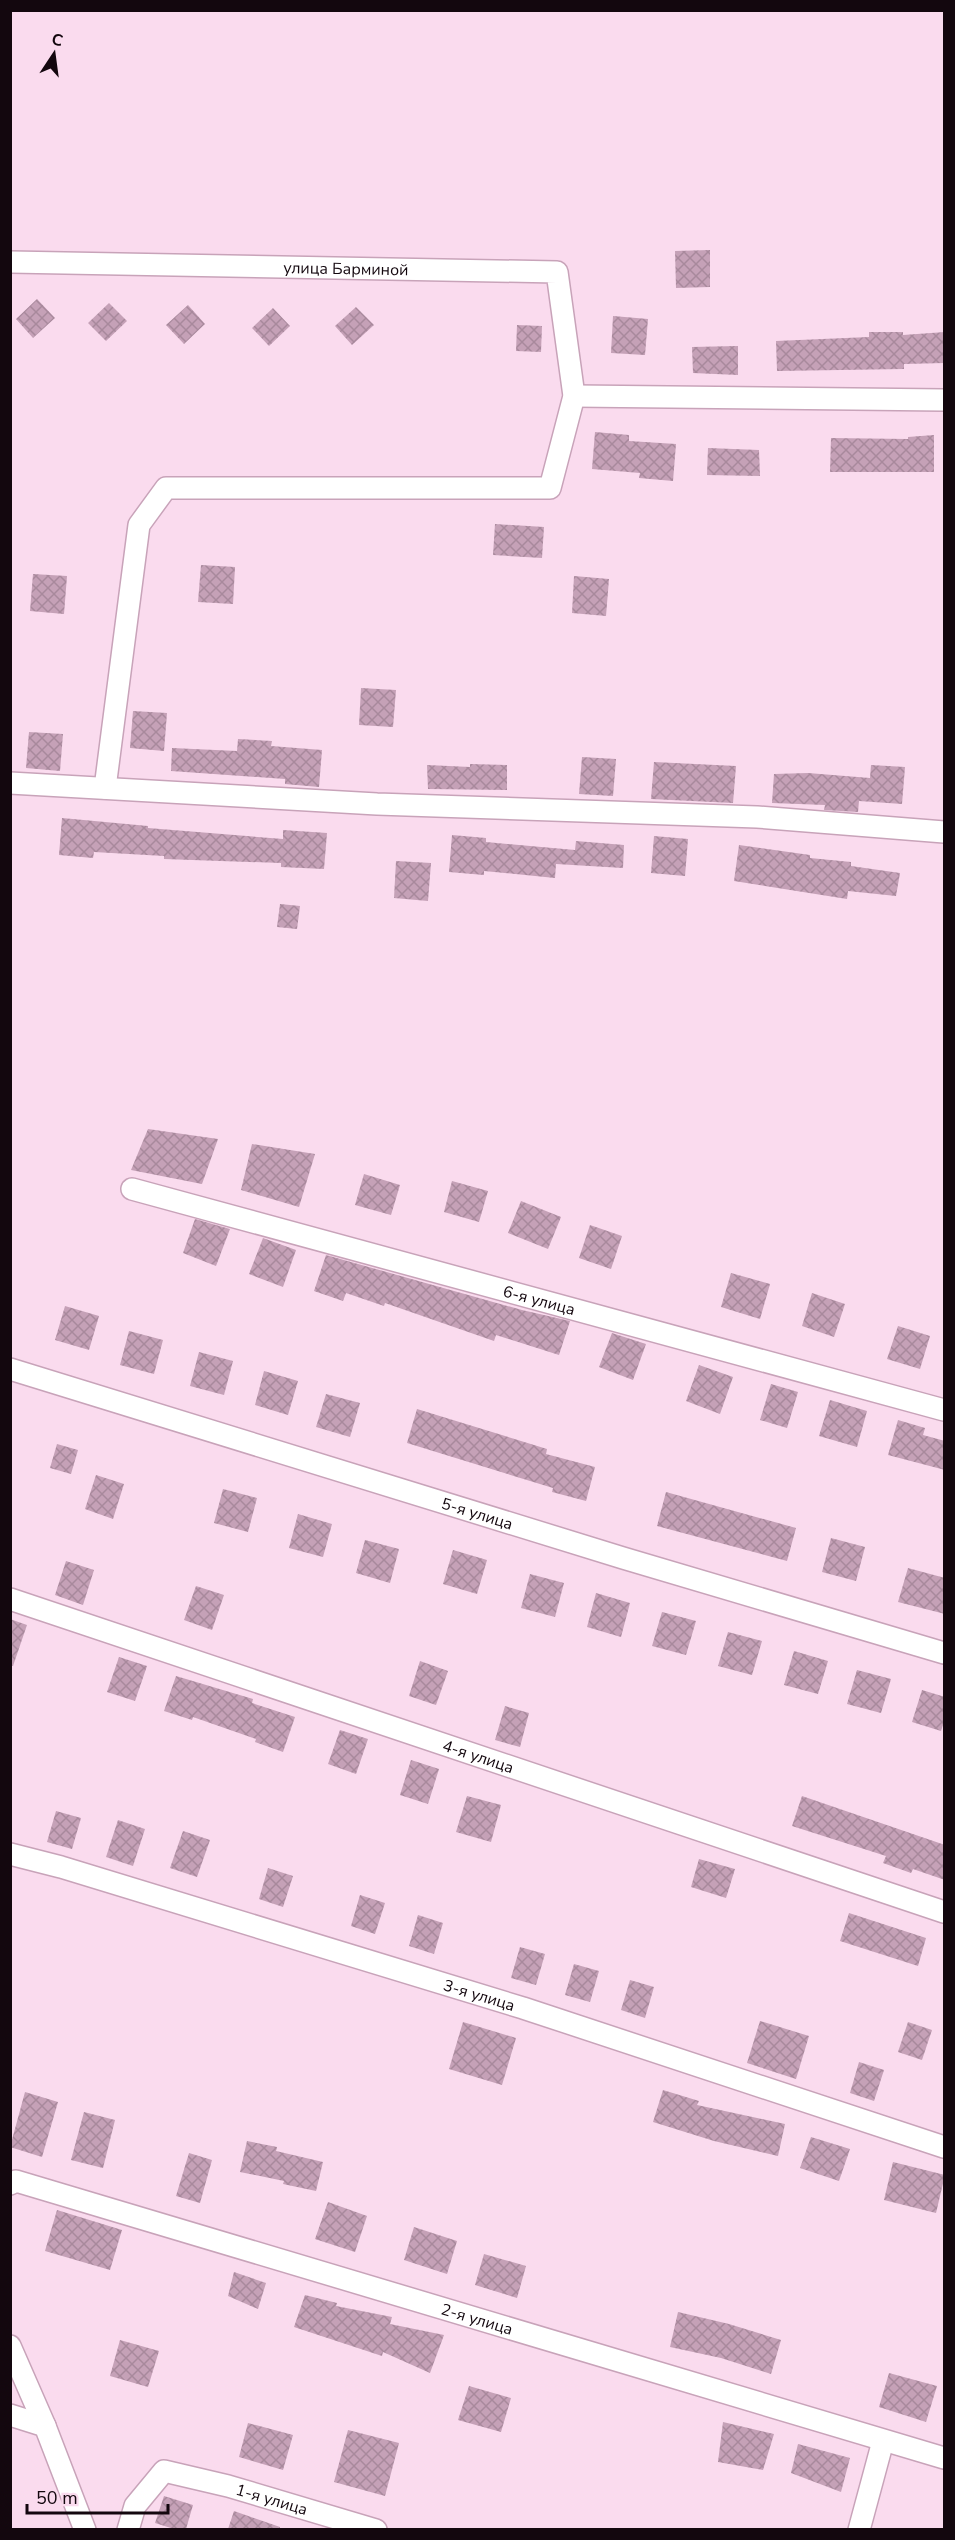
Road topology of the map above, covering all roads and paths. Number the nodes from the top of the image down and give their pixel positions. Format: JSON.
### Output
{"nodes":[{"id":1,"x":10,"y":262,"type":"edge"},
{"id":2,"x":574,"y":396,"type":"junction"},
{"id":3,"x":945,"y":400,"type":"edge"},
{"id":4,"x":10,"y":783,"type":"edge"},
{"id":5,"x":105,"y":788,"type":"junction"},
{"id":6,"x":945,"y":832,"type":"edge"},
{"id":7,"x":132,"y":1189,"type":"dead end"},
{"id":8,"x":10,"y":1370,"type":"edge"},
{"id":9,"x":945,"y":1410,"type":"edge"},
{"id":10,"x":10,"y":1599,"type":"edge"},
{"id":11,"x":945,"y":1653,"type":"edge"},
{"id":12,"x":10,"y":1854,"type":"edge"},
{"id":13,"x":945,"y":1912,"type":"edge"},
{"id":14,"x":945,"y":2147,"type":"edge"},
{"id":15,"x":10,"y":2184,"type":"edge"},
{"id":16,"x":10,"y":2346,"type":"edge"},
{"id":17,"x":10,"y":2415,"type":"edge"},
{"id":18,"x":45,"y":2426,"type":"junction"},
{"id":19,"x":883,"y":2441,"type":"junction"},
{"id":20,"x":945,"y":2458,"type":"edge"},
{"id":21,"x":85,"y":2529,"type":"edge"},
{"id":22,"x":128,"y":2529,"type":"edge"},
{"id":23,"x":376,"y":2529,"type":"edge"},
{"id":24,"x":859,"y":2529,"type":"edge"}],
"edges":[{"from":1,"to":2,"type":"street","name":"улица Барминой"},
{"from":2,"to":3,"type":"street"},
{"from":2,"to":5,"type":"street"},
{"from":4,"to":5,"type":"street"},
{"from":5,"to":6,"type":"street"},
{"from":7,"to":9,"type":"street","name":"6-я улица"},
{"from":8,"to":11,"type":"street","name":"5-я улица"},
{"from":10,"to":13,"type":"street","name":"4-я улица"},
{"from":12,"to":14,"type":"street","name":"3-я улица"},
{"from":15,"to":19,"type":"street","name":"2-я улица"},
{"from":16,"to":18,"type":"street"},
{"from":17,"to":18,"type":"street"},
{"from":18,"to":21,"type":"street"},
{"from":19,"to":20,"type":"street","name":"2-я улица"},
{"from":19,"to":24,"type":"street"},
{"from":22,"to":23,"type":"street","name":"1-я улица"}]}
